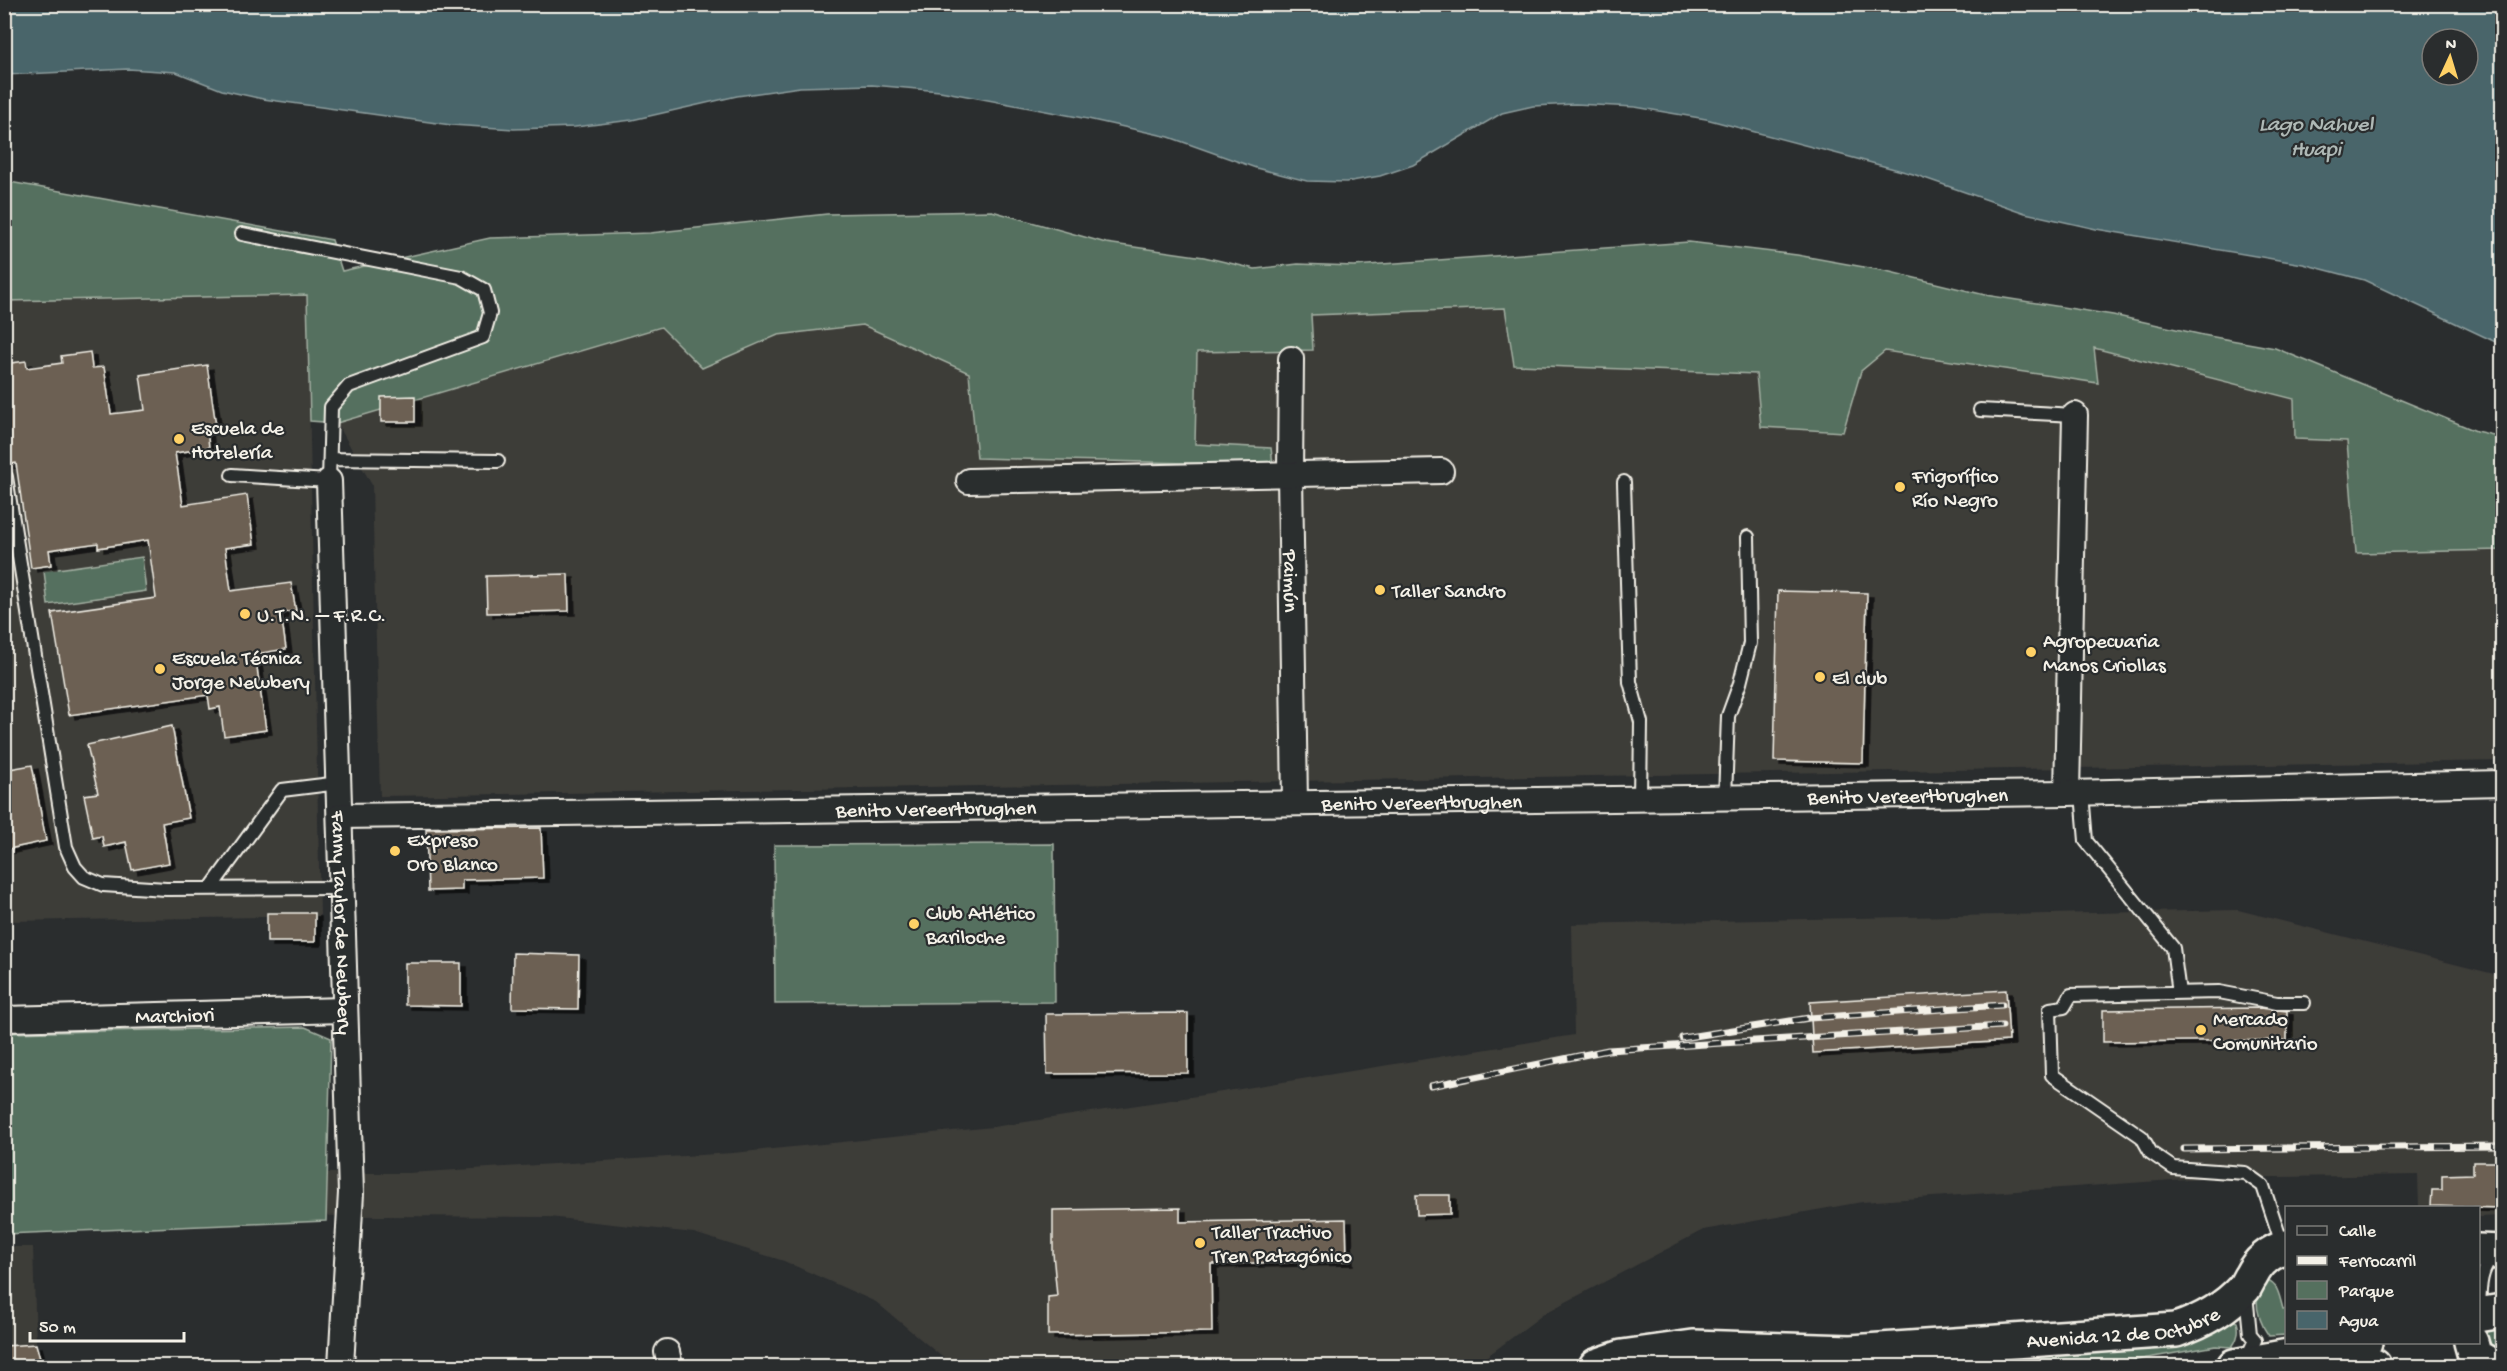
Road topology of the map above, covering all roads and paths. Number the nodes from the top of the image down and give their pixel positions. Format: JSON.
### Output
{"nodes":[{"id":1,"x":242,"y":234,"type":"dead end"},
{"id":2,"x":1291,"y":359,"type":"dead end"},
{"id":3,"x":1980,"y":410,"type":"dead end"},
{"id":4,"x":2075,"y":415,"type":"joint"},
{"id":5,"x":498,"y":461,"type":"dead end"},
{"id":6,"x":329,"y":470,"type":"junction"},
{"id":7,"x":1441,"y":471,"type":"dead end"},
{"id":8,"x":232,"y":475,"type":"dead end"},
{"id":9,"x":1290,"y":475,"type":"junction"},
{"id":10,"x":6,"y":477,"type":"dead end"},
{"id":11,"x":969,"y":481,"type":"dead end"},
{"id":12,"x":1624,"y":482,"type":"dead end"},
{"id":13,"x":1748,"y":537,"type":"dead end"},
{"id":14,"x":339,"y":783,"type":"junction"},
{"id":15,"x":2502,"y":783,"type":"edge"},
{"id":16,"x":2074,"y":793,"type":"junction"},
{"id":17,"x":1725,"y":798,"type":"junction"},
{"id":18,"x":1640,"y":799,"type":"junction"},
{"id":19,"x":1295,"y":803,"type":"junction"},
{"id":20,"x":340,"y":816,"type":"junction"},
{"id":21,"x":342,"y":888,"type":"junction"},
{"id":22,"x":210,"y":889,"type":"junction"},
{"id":23,"x":2179,"y":993,"type":"junction"},
{"id":24,"x":2304,"y":1003,"type":"dead end"},
{"id":25,"x":345,"y":1010,"type":"junction"},
{"id":26,"x":4,"y":1019,"type":"edge"},
{"id":27,"x":2285,"y":1247,"type":"edge"},
{"id":28,"x":2494,"y":1252,"type":"edge"},
{"id":29,"x":2246,"y":1287,"type":"junction"},
{"id":30,"x":2480,"y":1304,"type":"edge"},
{"id":31,"x":2502,"y":1311,"type":"edge"},
{"id":32,"x":2480,"y":1315,"type":"edge"},
{"id":33,"x":2354,"y":1344,"type":"edge"},
{"id":34,"x":2472,"y":1344,"type":"edge"},
{"id":35,"x":341,"y":1366,"type":"edge"},
{"id":36,"x":1596,"y":1366,"type":"edge"},
{"id":37,"x":2238,"y":1366,"type":"edge"},
{"id":38,"x":2351,"y":1366,"type":"edge"},
{"id":39,"x":2374,"y":1366,"type":"edge"},
{"id":40,"x":2492,"y":1366,"type":"edge"}],
"edges":[{"from":1,"to":6,"type":"lane"},
{"from":2,"to":9,"type":"street","name":"Paimún"},
{"from":3,"to":4,"type":"lane"},
{"from":4,"to":16,"type":"street"},
{"from":5,"to":6,"type":"lane"},
{"from":6,"to":8,"type":"lane"},
{"from":6,"to":14,"type":"street","name":"Fanny Taylor de Newbery"},
{"from":7,"to":9,"type":"street"},
{"from":9,"to":11,"type":"street"},
{"from":9,"to":19,"type":"street","name":"Paimún"},
{"from":10,"to":22,"type":"lane"},
{"from":12,"to":18,"type":"lane"},
{"from":13,"to":17,"type":"lane"},
{"from":14,"to":20,"type":"street","name":"Fanny Taylor de Newbery"},
{"from":14,"to":22,"type":"lane"},
{"from":15,"to":16,"type":"street","name":"Benito Vereertbrughen"},
{"from":16,"to":17,"type":"street","name":"Benito Vereertbrughen"},
{"from":16,"to":23,"type":"lane"},
{"from":17,"to":18,"type":"street","name":"Benito Vereertbrughen"},
{"from":18,"to":19,"type":"street","name":"Benito Vereertbrughen"},
{"from":19,"to":20,"type":"street","name":"Benito Vereertbrughen"},
{"from":20,"to":21,"type":"street","name":"Fanny Taylor de Newbery"},
{"from":21,"to":22,"type":"lane"},
{"from":21,"to":25,"type":"street","name":"Fanny Taylor de Newbery"},
{"from":23,"to":24,"type":"lane"},
{"from":23,"to":27,"type":"lane"},
{"from":25,"to":26,"type":"street","name":"Marchiori"},
{"from":25,"to":35,"type":"street","name":"Fanny Taylor de Newbery"},
{"from":27,"to":29,"type":"street","name":"Avenida 12 de Octubre"},
{"from":28,"to":30,"type":"lane"},
{"from":29,"to":36,"type":"street","name":"Avenida 12 de Octubre"},
{"from":29,"to":37,"type":"lane"},
{"from":31,"to":32,"type":"street"},
{"from":33,"to":37,"type":"street"},
{"from":34,"to":40,"type":"street"},
{"from":37,"to":38,"type":"street"},
{"from":38,"to":39,"type":"street"}]}
